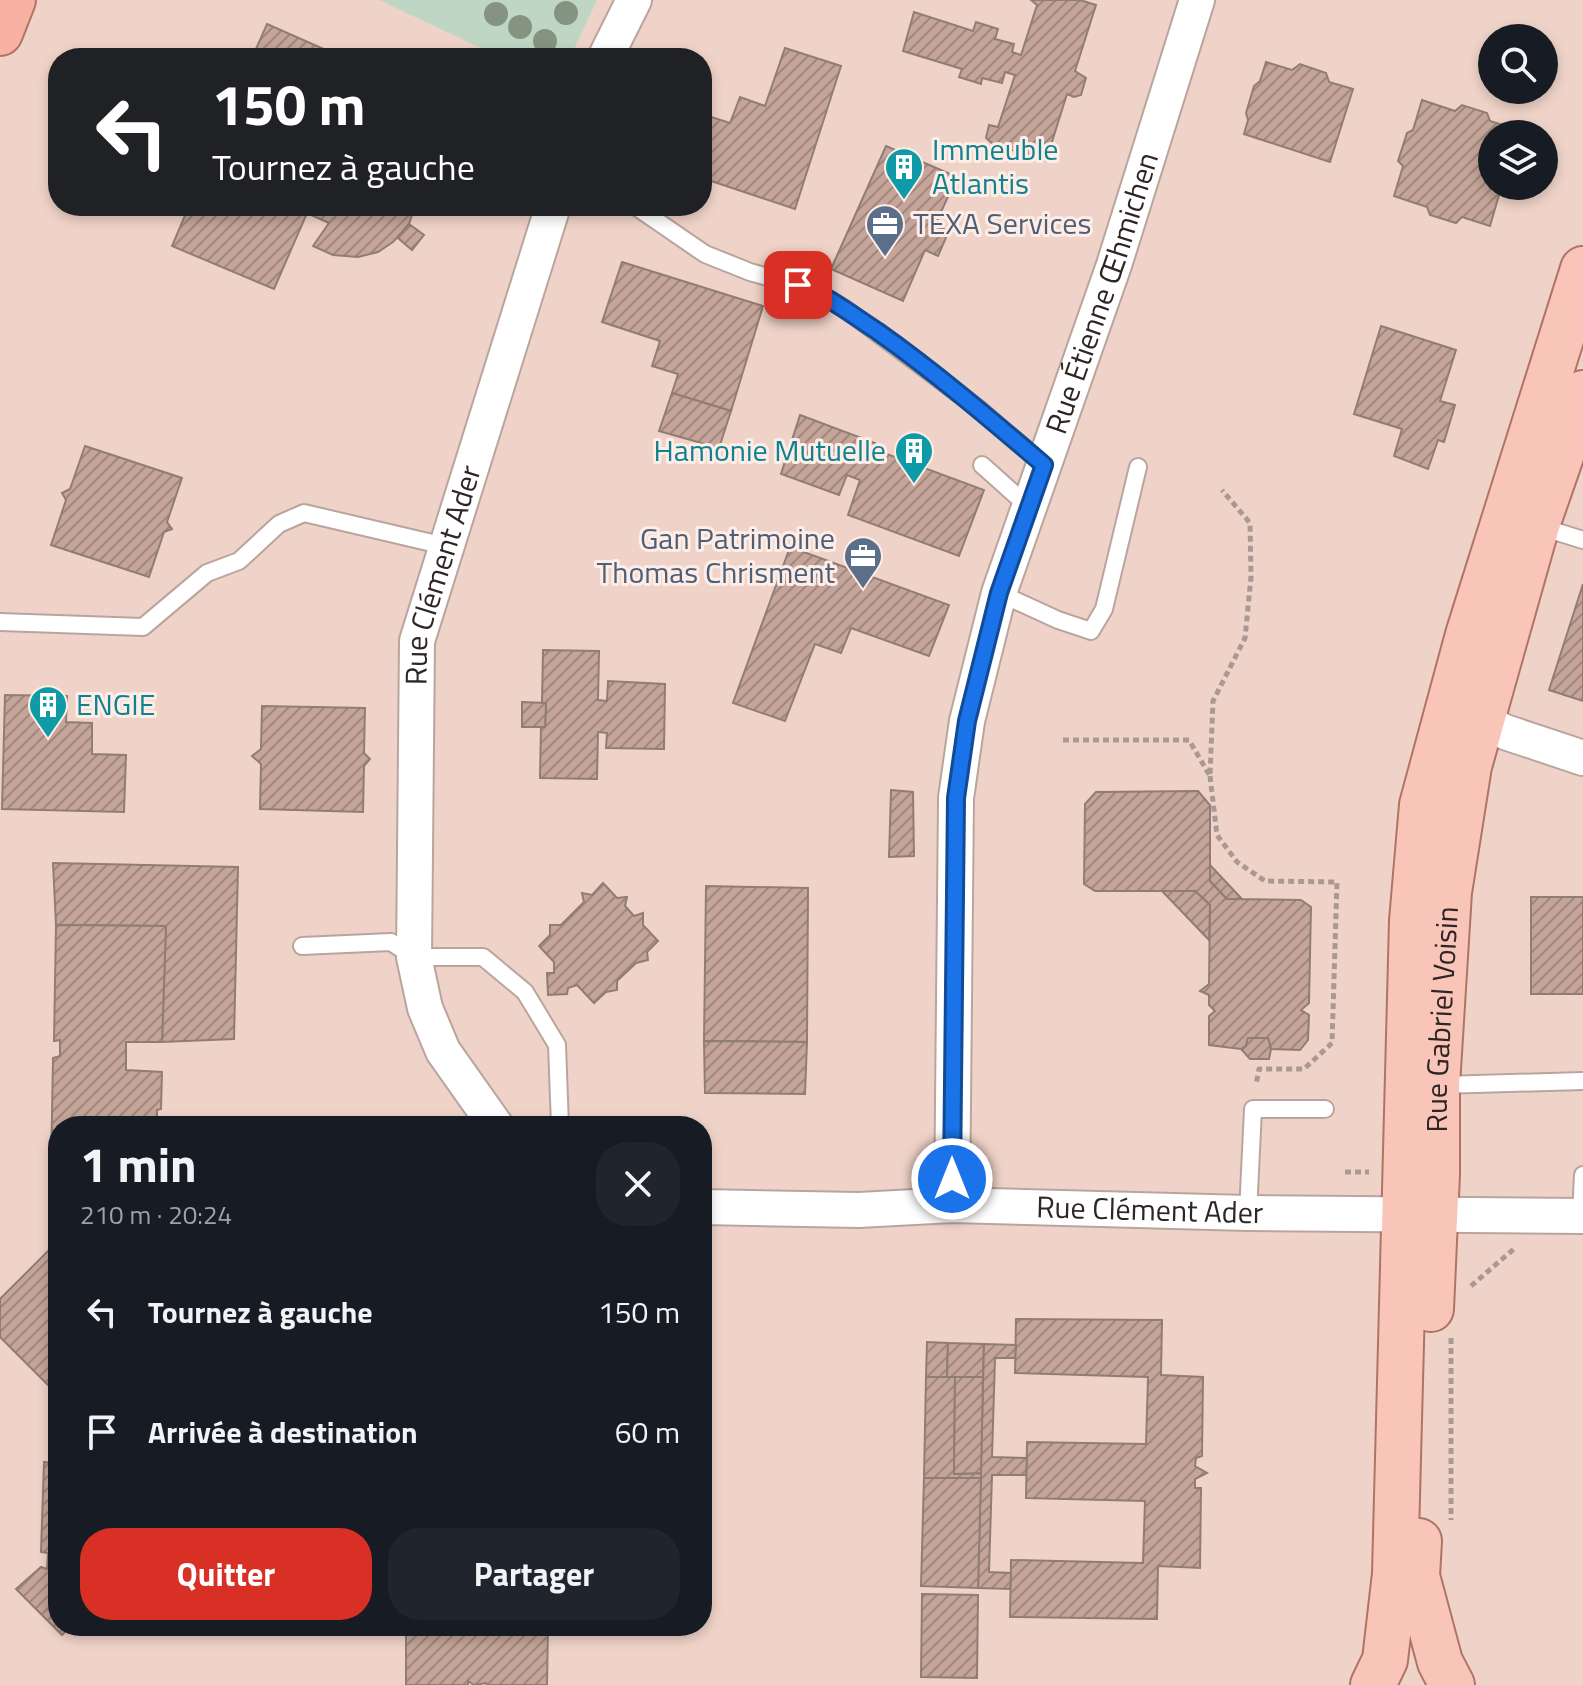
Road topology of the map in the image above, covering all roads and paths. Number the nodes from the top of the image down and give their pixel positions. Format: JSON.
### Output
{"nodes":[{"id":1,"x":13,"y":0,"type":"edge"},
{"id":2,"x":634,"y":0,"type":"edge"},
{"id":3,"x":1197,"y":0,"type":"edge"},
{"id":4,"x":0,"y":33,"type":"edge"},
{"id":5,"x":610,"y":48,"type":"edge"},
{"id":6,"x":550,"y":216,"type":"edge"},
{"id":7,"x":650,"y":216,"type":"edge"},
{"id":8,"x":1583,"y":269,"type":"edge"},
{"id":9,"x":1583,"y":393,"type":"edge"},
{"id":10,"x":982,"y":465,"type":"dead end"},
{"id":11,"x":1044,"y":465,"type":"junction"},
{"id":12,"x":1138,"y":467,"type":"dead end"},
{"id":13,"x":1222,"y":490,"type":"dead end"},
{"id":14,"x":1029,"y":507,"type":"junction"},
{"id":15,"x":1537,"y":525,"type":"junction"},
{"id":16,"x":1583,"y":540,"type":"edge"},
{"id":17,"x":445,"y":546,"type":"junction"},
{"id":18,"x":999,"y":593,"type":"junction"},
{"id":19,"x":0,"y":622,"type":"edge"},
{"id":20,"x":1480,"y":719,"type":"junction"},
{"id":21,"x":1063,"y":740,"type":"dead end"},
{"id":22,"x":1583,"y":758,"type":"edge"},
{"id":23,"x":1210,"y":776,"type":"junction"},
{"id":24,"x":302,"y":946,"type":"dead end"},
{"id":25,"x":414,"y":957,"type":"junction"},
{"id":26,"x":1583,"y":1081,"type":"edge"},
{"id":27,"x":1437,"y":1085,"type":"junction"},
{"id":28,"x":1253,"y":1109,"type":"junction"},
{"id":29,"x":1325,"y":1109,"type":"dead end"},
{"id":30,"x":489,"y":1116,"type":"edge"},
{"id":31,"x":560,"y":1116,"type":"edge"},
{"id":32,"x":1583,"y":1175,"type":"edge"},
{"id":33,"x":952,"y":1205,"type":"junction"},
{"id":34,"x":712,"y":1207,"type":"edge"},
{"id":35,"x":1248,"y":1213,"type":"junction"},
{"id":36,"x":1419,"y":1214,"type":"junction"},
{"id":37,"x":1582,"y":1216,"type":"edge"},
{"id":38,"x":1446,"y":1674,"type":"edge"},
{"id":39,"x":1373,"y":1685,"type":"edge"}],
"edges":[{"from":1,"to":4,"type":"highway"},
{"from":2,"to":5,"type":"street"},
{"from":3,"to":11,"type":"street","name":"Rue Étienne Œhmichen"},
{"from":6,"to":17,"type":"street","name":"Rue Clément Ader"},
{"from":7,"to":11,"type":"lane"},
{"from":8,"to":36,"type":"main road"},
{"from":9,"to":15,"type":"main road","name":"Rue Gabriel Voisin"},
{"from":10,"to":14,"type":"lane"},
{"from":11,"to":14,"type":"street","name":"Rue Étienne Œhmichen"},
{"from":12,"to":18,"type":"lane"},
{"from":13,"to":23,"type":"path"},
{"from":14,"to":18,"type":"street","name":"Rue Étienne Œhmichen"},
{"from":15,"to":16,"type":"lane"},
{"from":15,"to":20,"type":"main road","name":"Rue Gabriel Voisin"},
{"from":17,"to":19,"type":"lane"},
{"from":17,"to":25,"type":"street","name":"Rue Clément Ader"},
{"from":18,"to":33,"type":"street","name":"Rue Étienne Œhmichen"},
{"from":20,"to":22,"type":"street"},
{"from":20,"to":27,"type":"main road","name":"Rue Gabriel Voisin"},
{"from":21,"to":23,"type":"path"},
{"from":23,"to":28,"type":"path"},
{"from":24,"to":25,"type":"lane"},
{"from":25,"to":30,"type":"street","name":"Rue Clément Ader"},
{"from":25,"to":31,"type":"lane"},
{"from":26,"to":27,"type":"lane"},
{"from":27,"to":36,"type":"main road","name":"Rue Gabriel Voisin"},
{"from":28,"to":29,"type":"lane"},
{"from":28,"to":35,"type":"lane"},
{"from":32,"to":37,"type":"lane"},
{"from":33,"to":34,"type":"street","name":"Rue Clément Ader"},
{"from":33,"to":35,"type":"street","name":"Rue Clément Ader"},
{"from":35,"to":36,"type":"street","name":"Rue Clément Ader"},
{"from":36,"to":37,"type":"street","name":"Rue Clément Ader"},
{"from":36,"to":38,"type":"main road","name":"Rue Gabriel Voisin"},
{"from":36,"to":39,"type":"main road"}]}
